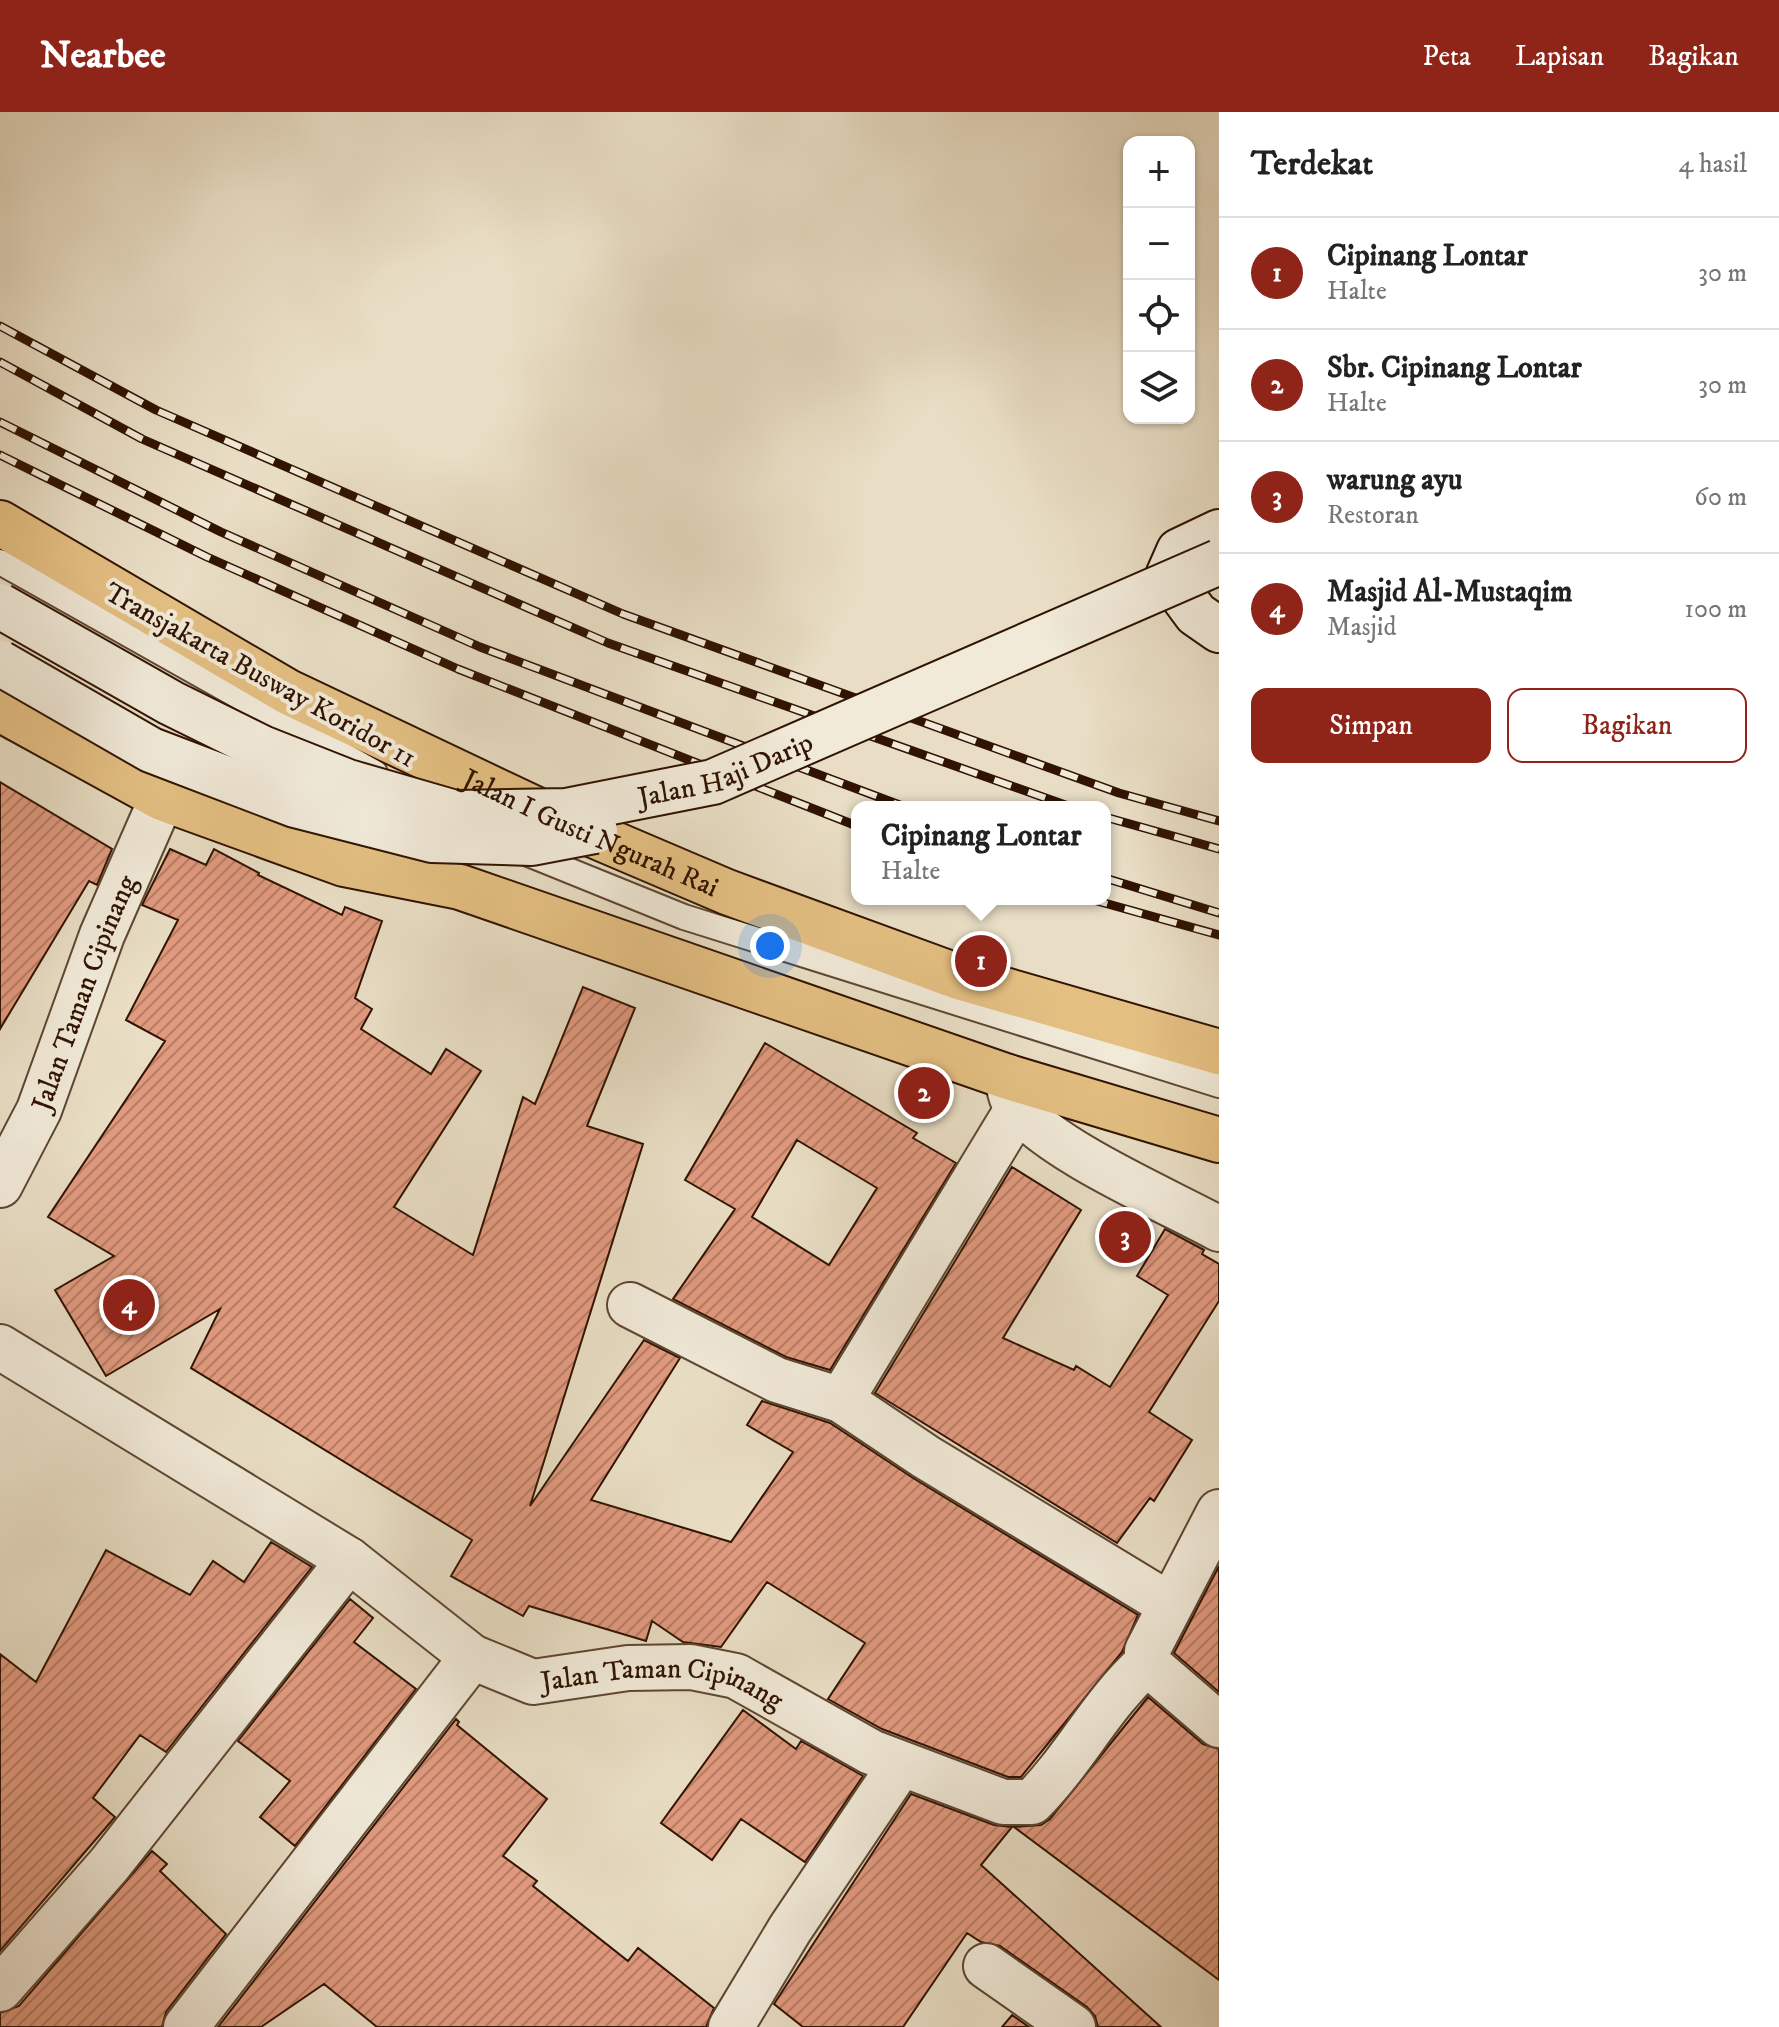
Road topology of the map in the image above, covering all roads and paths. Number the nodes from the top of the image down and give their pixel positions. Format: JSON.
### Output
{"nodes":[{"id":1,"x":0,"y":523,"type":"edge"},
{"id":2,"x":1219,"y":532,"type":"edge"},
{"id":3,"x":0,"y":562,"type":"edge"},
{"id":4,"x":1219,"y":562,"type":"edge"},
{"id":5,"x":1219,"y":591,"type":"edge"},
{"id":6,"x":0,"y":606,"type":"edge"},
{"id":7,"x":1219,"y":630,"type":"edge"},
{"id":8,"x":0,"y":663,"type":"edge"},
{"id":9,"x":0,"y":709,"type":"edge"},
{"id":10,"x":162,"y":798,"type":"junction"},
{"id":11,"x":1219,"y":1052,"type":"edge"},
{"id":12,"x":1219,"y":1085,"type":"edge"},
{"id":13,"x":1013,"y":1093,"type":"junction"},
{"id":14,"x":1219,"y":1140,"type":"edge"},
{"id":15,"x":0,"y":1185,"type":"edge"},
{"id":16,"x":1219,"y":1229,"type":"edge"},
{"id":17,"x":630,"y":1305,"type":"dead end"},
{"id":18,"x":0,"y":1347,"type":"edge"},
{"id":19,"x":841,"y":1400,"type":"junction"},
{"id":20,"x":1219,"y":1512,"type":"edge"},
{"id":21,"x":349,"y":1560,"type":"junction"},
{"id":22,"x":1170,"y":1605,"type":"junction"},
{"id":23,"x":472,"y":1657,"type":"junction"},
{"id":24,"x":1147,"y":1663,"type":"junction"},
{"id":25,"x":1219,"y":1725,"type":"edge"},
{"id":26,"x":901,"y":1764,"type":"junction"},
{"id":27,"x":986,"y":1966,"type":"dead end"},
{"id":28,"x":0,"y":1989,"type":"edge"},
{"id":29,"x":186,"y":2027,"type":"edge"},
{"id":30,"x":731,"y":2027,"type":"edge"},
{"id":31,"x":1073,"y":2027,"type":"edge"}],
"edges":[{"from":1,"to":11,"type":"main road","name":"Jalan I Gusti Ngurah Rai"},
{"from":2,"to":7,"type":"street"},
{"from":3,"to":12,"type":"lane","name":"Transjakarta Busway Koridor 11"},
{"from":4,"to":6,"type":"street","name":"Jalan Haji Darip","bridge":true},
{"from":5,"to":8,"type":"street","name":"Jalan Haji Darip","bridge":true},
{"from":9,"to":10,"type":"main road"},
{"from":10,"to":13,"type":"main road"},
{"from":10,"to":15,"type":"street","name":"Jalan Taman Cipinang"},
{"from":13,"to":14,"type":"main road"},
{"from":13,"to":16,"type":"street"},
{"from":13,"to":19,"type":"street"},
{"from":17,"to":19,"type":"street"},
{"from":18,"to":21,"type":"street","name":"Jalan Taman Cipinang"},
{"from":19,"to":22,"type":"street"},
{"from":20,"to":22,"type":"street"},
{"from":21,"to":23,"type":"street","name":"Jalan Taman Cipinang"},
{"from":21,"to":28,"type":"street"},
{"from":22,"to":24,"type":"street"},
{"from":23,"to":26,"type":"street","name":"Jalan Taman Cipinang"},
{"from":23,"to":29,"type":"street"},
{"from":24,"to":25,"type":"street"},
{"from":24,"to":26,"type":"street","name":"Jalan Taman Cipinang"},
{"from":26,"to":30,"type":"street"},
{"from":27,"to":31,"type":"street"}]}
